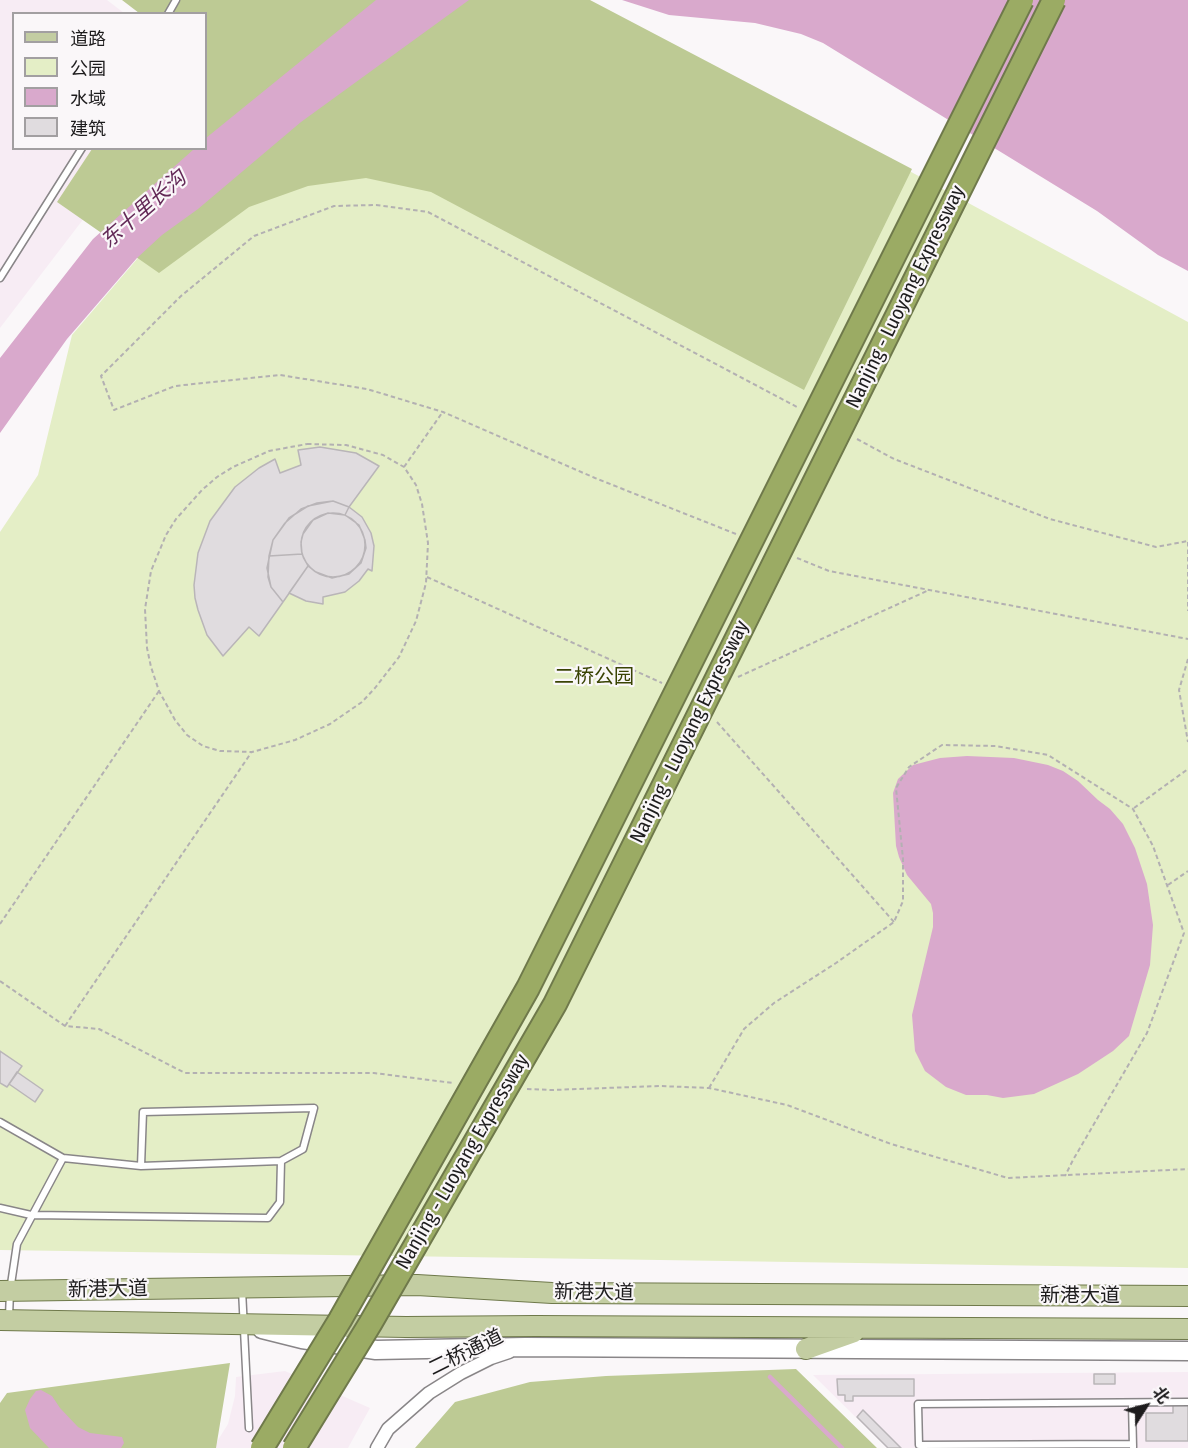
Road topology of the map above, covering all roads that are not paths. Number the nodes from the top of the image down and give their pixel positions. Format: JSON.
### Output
{"nodes":[{"id":1,"x":1022,"y":0,"type":"edge"},
{"id":2,"x":1054,"y":0,"type":"edge"},
{"id":3,"x":81,"y":150,"type":"edge"},
{"id":4,"x":0,"y":278,"type":"edge"},
{"id":5,"x":0,"y":1122,"type":"edge"},
{"id":6,"x":63,"y":1158,"type":"junction"},
{"id":7,"x":281,"y":1161,"type":"junction"},
{"id":8,"x":141,"y":1166,"type":"junction"},
{"id":9,"x":0,"y":1208,"type":"edge"},
{"id":10,"x":31,"y":1215,"type":"junction"},
{"id":11,"x":243,"y":1289,"type":"junction"},
{"id":12,"x":5,"y":1291,"type":"edge"},
{"id":13,"x":1009,"y":1295,"type":"junction"},
{"id":14,"x":1188,"y":1298,"type":"edge"},
{"id":15,"x":4,"y":1321,"type":"edge"},
{"id":16,"x":243,"y":1324,"type":"junction"},
{"id":17,"x":866,"y":1327,"type":"junction"},
{"id":18,"x":1004,"y":1328,"type":"junction"},
{"id":19,"x":1188,"y":1328,"type":"edge"},
{"id":20,"x":525,"y":1347,"type":"junction"},
{"id":21,"x":806,"y":1349,"type":"junction"},
{"id":22,"x":1188,"y":1351,"type":"edge"},
{"id":23,"x":1132,"y":1402,"type":"junction"},
{"id":24,"x":1188,"y":1402,"type":"edge"},
{"id":25,"x":249,"y":1428,"type":"dead end"},
{"id":26,"x":1133,"y":1446,"type":"edge"},
{"id":27,"x":262,"y":1448,"type":"edge"},
{"id":28,"x":294,"y":1448,"type":"edge"},
{"id":29,"x":377,"y":1448,"type":"edge"}],
"edges":[{"from":1,"to":27,"type":"highway","name":"Nanjing - Luoyang Expressway","bridge":true},
{"from":2,"to":28,"type":"highway","name":"Nanjing - Luoyang Expressway","bridge":true},
{"from":3,"to":4,"type":"lane"},
{"from":5,"to":6,"type":"lane"},
{"from":6,"to":8,"type":"lane"},
{"from":6,"to":10,"type":"lane"},
{"from":7,"to":8,"type":"lane"},
{"from":7,"to":8,"type":"lane"},
{"from":7,"to":10,"type":"lane"},
{"from":9,"to":10,"type":"lane"},
{"from":10,"to":12,"type":"lane"},
{"from":11,"to":12,"type":"main road","name":"新港大道"},
{"from":11,"to":13,"type":"main road","name":"新港大道"},
{"from":11,"to":16,"type":"lane"},
{"from":12,"to":15,"type":"lane"},
{"from":13,"to":14,"type":"main road","name":"新港大道"},
{"from":13,"to":18,"type":"main road"},
{"from":14,"to":19,"type":"main road"},
{"from":15,"to":16,"type":"main road","name":"新港大道"},
{"from":16,"to":17,"type":"main road","name":"新港大道"},
{"from":16,"to":20,"type":"street"},
{"from":16,"to":25,"type":"lane"},
{"from":17,"to":18,"type":"main road","name":"新港大道"},
{"from":17,"to":21,"type":"main road"},
{"from":18,"to":19,"type":"main road","name":"新港大道"},
{"from":20,"to":21,"type":"street"},
{"from":20,"to":29,"type":"street","name":"二桥通道"},
{"from":21,"to":22,"type":"street"},
{"from":23,"to":24,"type":"lane"},
{"from":23,"to":26,"type":"lane"},
{"from":23,"to":26,"type":"lane"}]}
